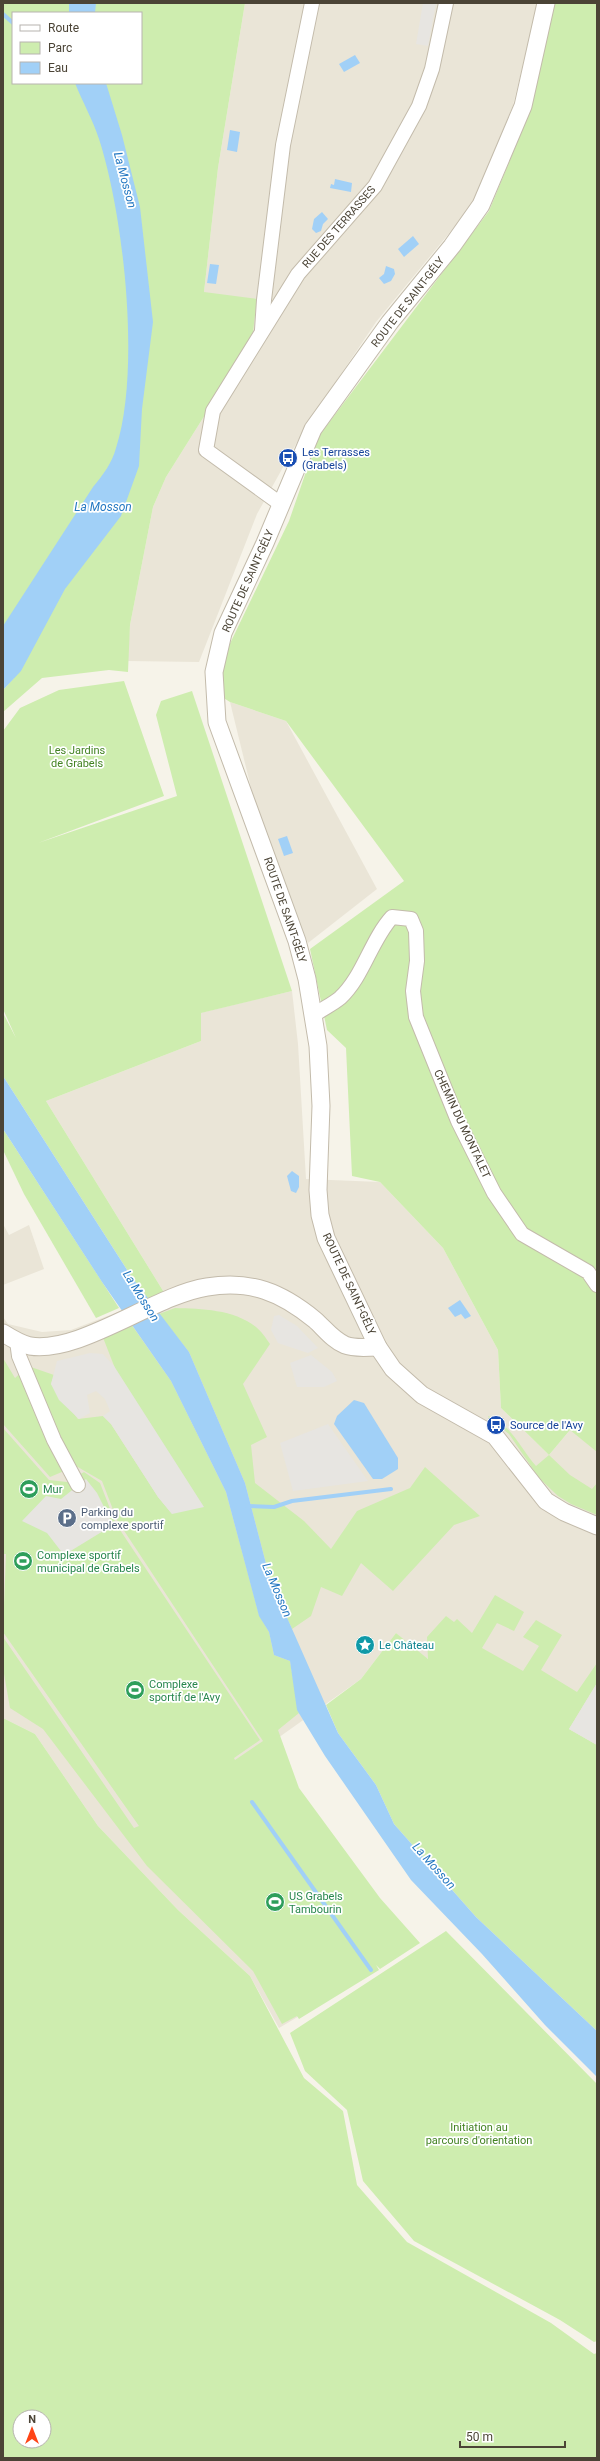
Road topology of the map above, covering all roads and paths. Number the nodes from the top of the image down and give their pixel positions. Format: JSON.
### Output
{"nodes":[{"id":1,"x":312,"y":3,"type":"edge"},
{"id":2,"x":446,"y":3,"type":"edge"},
{"id":3,"x":546,"y":3,"type":"edge"},
{"id":4,"x":262,"y":334,"type":"junction"},
{"id":5,"x":282,"y":505,"type":"junction"},
{"id":6,"x":314,"y":1015,"type":"junction"},
{"id":7,"x":597,"y":1285,"type":"edge"},
{"id":8,"x":17,"y":1340,"type":"edge"},
{"id":9,"x":378,"y":1347,"type":"junction"},
{"id":10,"x":78,"y":1485,"type":"dead end"},
{"id":11,"x":597,"y":1526,"type":"edge"}],
"edges":[{"from":1,"to":4,"type":"street","name":"RUE DES TERRASSES"},
{"from":2,"to":4,"type":"street","name":"RUE DES TERRASSES"},
{"from":3,"to":5,"type":"street","name":"ROUTE DE SAINT-GÉLY"},
{"from":4,"to":5,"type":"street","name":"RUE DES TERRASSES"},
{"from":5,"to":6,"type":"street","name":"ROUTE DE SAINT-GÉLY"},
{"from":6,"to":7,"type":"street","name":"CHEMIN DU MONTALET"},
{"from":6,"to":9,"type":"street","name":"ROUTE DE SAINT-GÉLY"},
{"from":8,"to":9,"type":"street"},
{"from":8,"to":10,"type":"street"},
{"from":9,"to":11,"type":"street","name":"ROUTE DE SAINT-GÉLY"}]}
